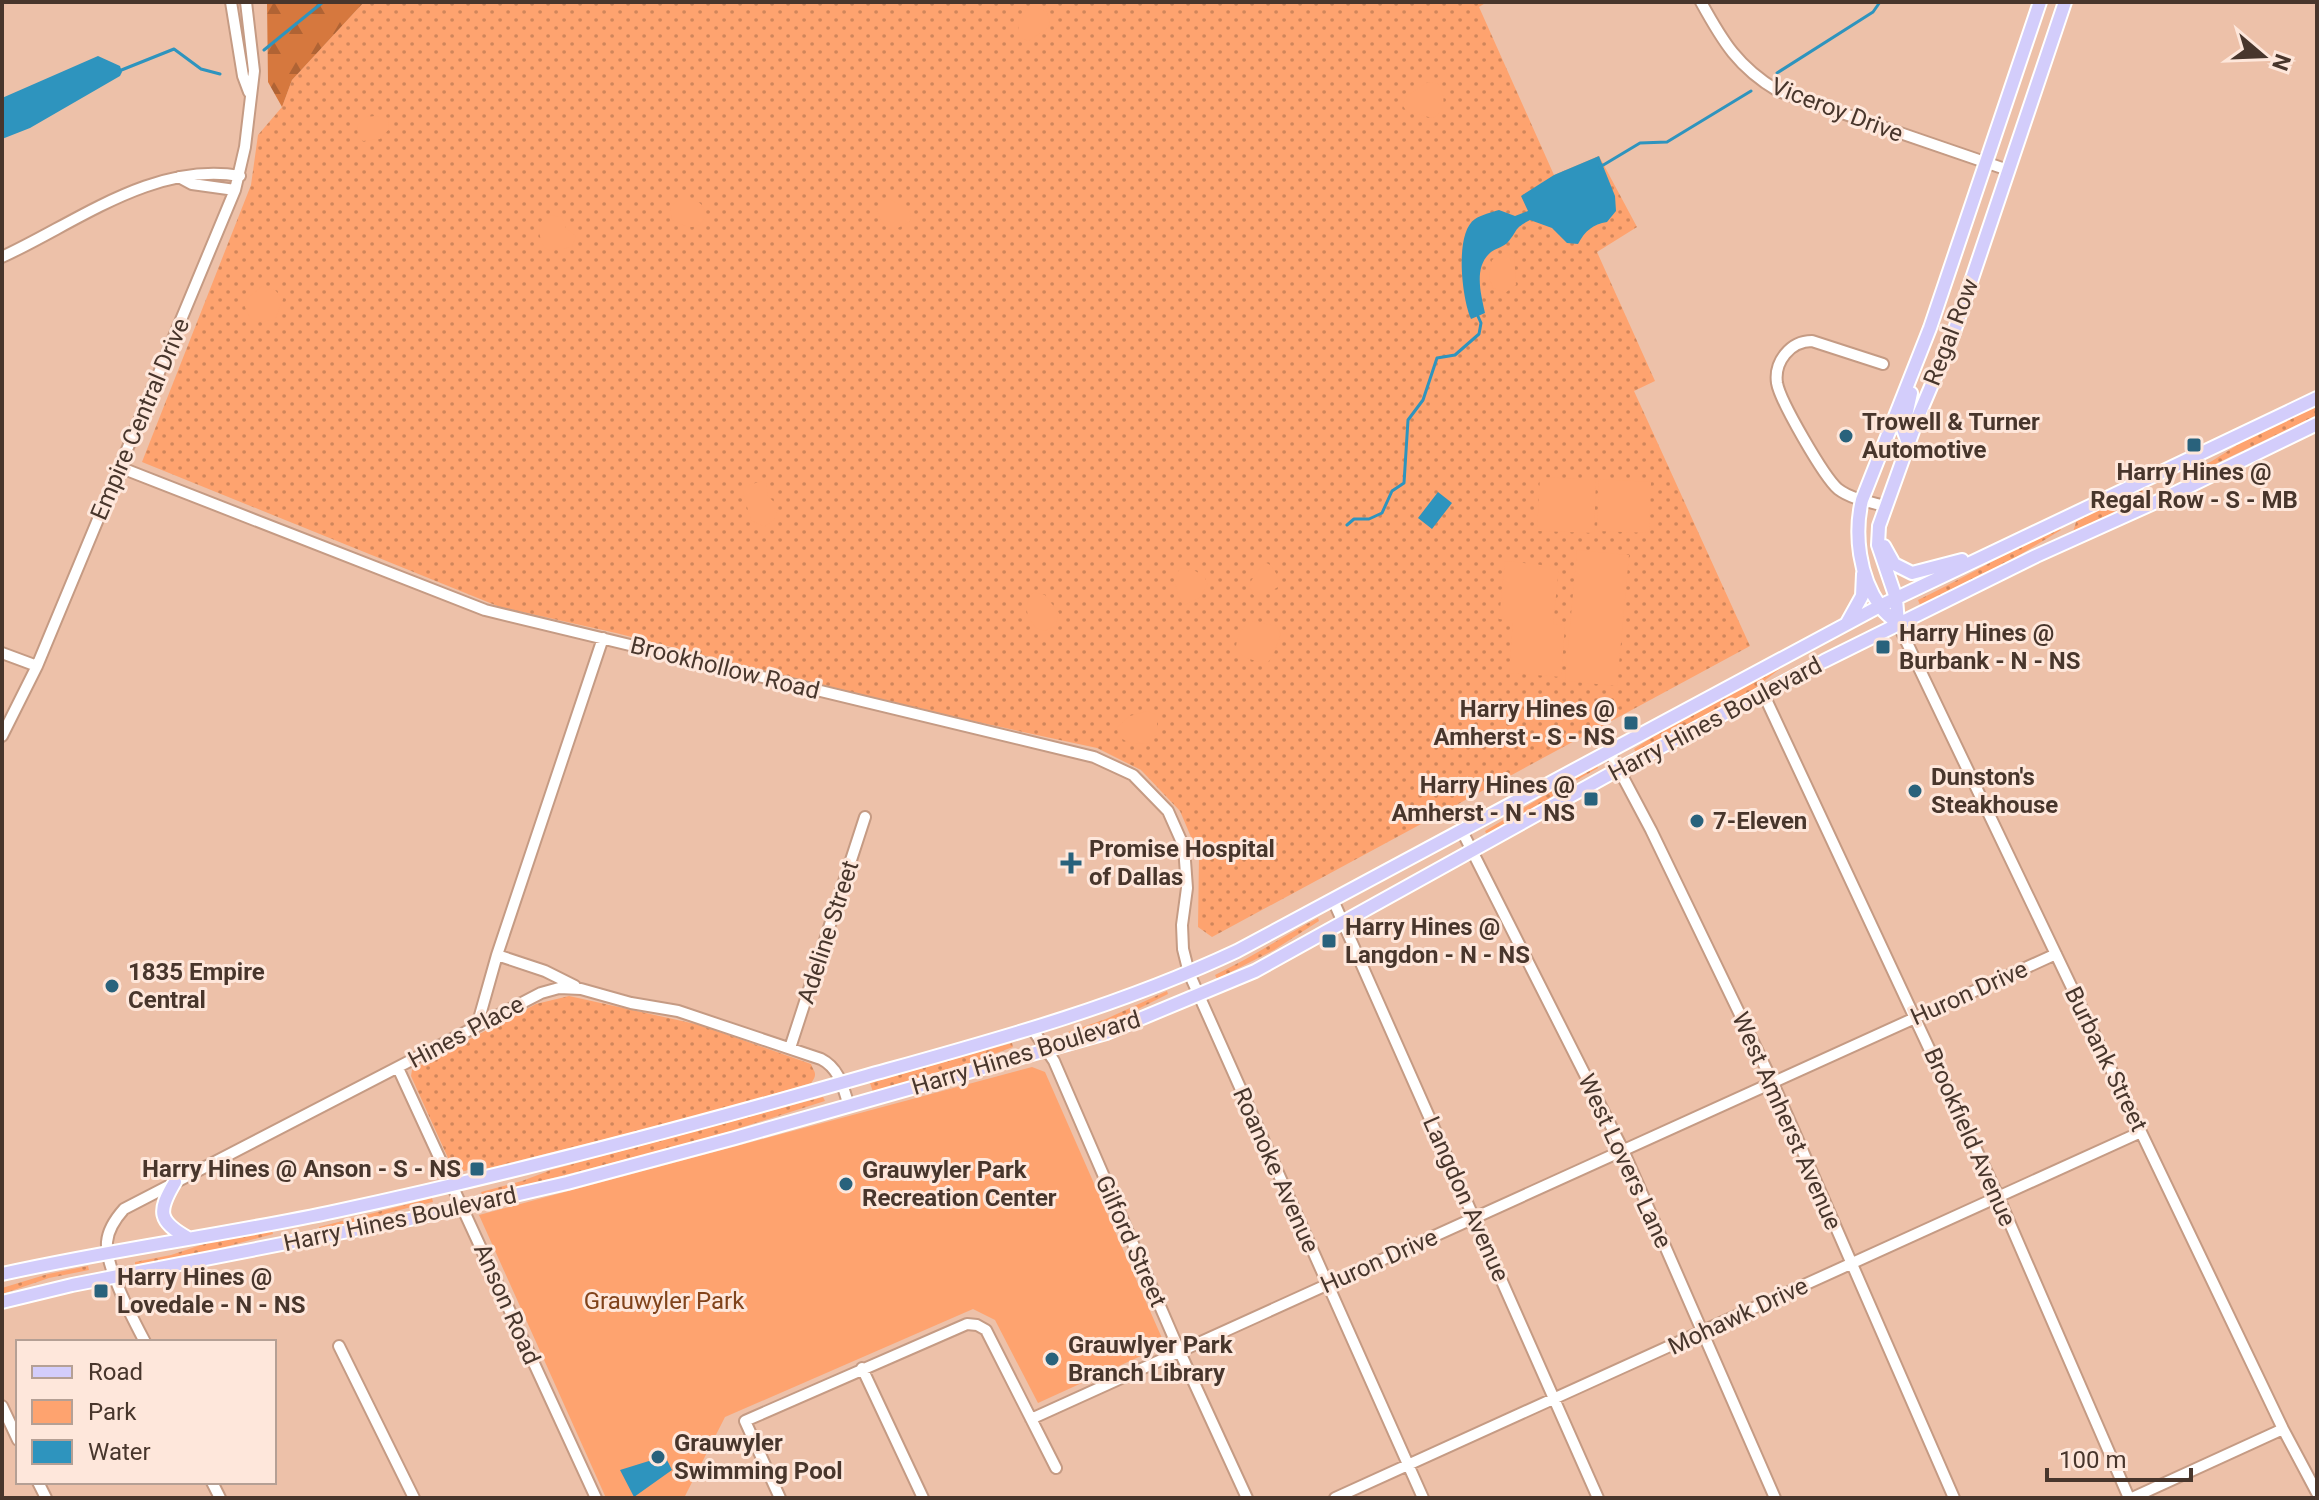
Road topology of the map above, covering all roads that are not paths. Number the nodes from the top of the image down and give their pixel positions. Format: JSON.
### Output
{"nodes":[{"id":1,"x":231,"y":2,"type":"edge"},
{"id":2,"x":246,"y":2,"type":"edge"},
{"id":3,"x":1701,"y":2,"type":"edge"},
{"id":4,"x":2040,"y":2,"type":"edge"},
{"id":5,"x":2065,"y":2,"type":"edge"},
{"id":6,"x":249,"y":94,"type":"junction"},
{"id":7,"x":1986,"y":163,"type":"junction"},
{"id":8,"x":2008,"y":170,"type":"junction"},
{"id":9,"x":240,"y":176,"type":"junction"},
{"id":10,"x":179,"y":177,"type":"junction"},
{"id":11,"x":235,"y":190,"type":"junction"},
{"id":12,"x":2,"y":257,"type":"edge"},
{"id":13,"x":1941,"y":296,"type":"junction"},
{"id":14,"x":1963,"y":304,"type":"junction"},
{"id":15,"x":1883,"y":364,"type":"dead end"},
{"id":16,"x":1911,"y":374,"type":"junction"},
{"id":17,"x":2317,"y":398,"type":"edge"},
{"id":18,"x":2317,"y":424,"type":"edge"},
{"id":19,"x":1908,"y":443,"type":"junction"},
{"id":20,"x":119,"y":467,"type":"junction"},
{"id":21,"x":2156,"y":474,"type":"junction"},
{"id":22,"x":2167,"y":497,"type":"junction"},
{"id":23,"x":1862,"y":500,"type":"junction"},
{"id":24,"x":1885,"y":506,"type":"junction"},
{"id":25,"x":2066,"y":517,"type":"junction"},
{"id":26,"x":1878,"y":533,"type":"junction"},
{"id":27,"x":1989,"y":554,"type":"junction"},
{"id":28,"x":2036,"y":556,"type":"junction"},
{"id":29,"x":1862,"y":562,"type":"junction"},
{"id":30,"x":1896,"y":598,"type":"junction"},
{"id":31,"x":1880,"y":606,"type":"junction"},
{"id":32,"x":1846,"y":624,"type":"junction"},
{"id":33,"x":1898,"y":624,"type":"junction"},
{"id":34,"x":603,"y":638,"type":"junction"},
{"id":35,"x":2,"y":653,"type":"edge"},
{"id":36,"x":37,"y":666,"type":"junction"},
{"id":37,"x":1763,"y":693,"type":"junction"},
{"id":38,"x":2,"y":736,"type":"edge"},
{"id":39,"x":1608,"y":749,"type":"junction"},
{"id":40,"x":1619,"y":769,"type":"junction"},
{"id":41,"x":865,"y":817,"type":"dead end"},
{"id":42,"x":1462,"y":831,"type":"junction"},
{"id":43,"x":1473,"y":852,"type":"junction"},
{"id":44,"x":1333,"y":900,"type":"junction"},
{"id":45,"x":1344,"y":923,"type":"junction"},
{"id":46,"x":2056,"y":954,"type":"junction"},
{"id":47,"x":497,"y":955,"type":"junction"},
{"id":48,"x":1189,"y":973,"type":"junction"},
{"id":49,"x":581,"y":989,"type":"junction"},
{"id":50,"x":1200,"y":996,"type":"junction"},
{"id":51,"x":1915,"y":1017,"type":"junction"},
{"id":52,"x":477,"y":1026,"type":"junction"},
{"id":53,"x":1033,"y":1030,"type":"junction"},
{"id":54,"x":790,"y":1048,"type":"junction"},
{"id":55,"x":1048,"y":1051,"type":"junction"},
{"id":56,"x":398,"y":1068,"type":"junction"},
{"id":57,"x":842,"y":1083,"type":"junction"},
{"id":58,"x":1773,"y":1083,"type":"junction"},
{"id":59,"x":849,"y":1106,"type":"junction"},
{"id":60,"x":2141,"y":1132,"type":"junction"},
{"id":61,"x":1623,"y":1150,"type":"junction"},
{"id":62,"x":175,"y":1182,"type":"junction"},
{"id":63,"x":453,"y":1186,"type":"junction"},
{"id":64,"x":1998,"y":1196,"type":"junction"},
{"id":65,"x":464,"y":1208,"type":"junction"},
{"id":66,"x":1475,"y":1218,"type":"junction"},
{"id":67,"x":298,"y":1219,"type":"junction"},
{"id":68,"x":188,"y":1238,"type":"junction"},
{"id":69,"x":301,"y":1241,"type":"junction"},
{"id":70,"x":108,"y":1252,"type":"junction"},
{"id":71,"x":1851,"y":1264,"type":"junction"},
{"id":72,"x":2,"y":1274,"type":"edge"},
{"id":73,"x":116,"y":1277,"type":"junction"},
{"id":74,"x":1326,"y":1284,"type":"junction"},
{"id":75,"x":2,"y":1302,"type":"edge"},
{"id":76,"x":1703,"y":1332,"type":"junction"},
{"id":77,"x":144,"y":1340,"type":"edge"},
{"id":78,"x":339,"y":1346,"type":"dead end"},
{"id":79,"x":1179,"y":1350,"type":"junction"},
{"id":80,"x":862,"y":1368,"type":"junction"},
{"id":81,"x":1554,"y":1399,"type":"junction"},
{"id":82,"x":2,"y":1406,"type":"edge"},
{"id":83,"x":1031,"y":1419,"type":"junction"},
{"id":84,"x":2283,"y":1429,"type":"junction"},
{"id":85,"x":16,"y":1436,"type":"edge"},
{"id":86,"x":1408,"y":1465,"type":"junction"},
{"id":87,"x":1056,"y":1468,"type":"dead end"},
{"id":88,"x":2317,"y":1493,"type":"edge"},
{"id":89,"x":414,"y":1498,"type":"edge"},
{"id":90,"x":596,"y":1498,"type":"edge"},
{"id":91,"x":780,"y":1498,"type":"edge"},
{"id":92,"x":923,"y":1498,"type":"edge"},
{"id":93,"x":1247,"y":1498,"type":"edge"},
{"id":94,"x":1335,"y":1498,"type":"edge"},
{"id":95,"x":1423,"y":1498,"type":"edge"},
{"id":96,"x":1598,"y":1498,"type":"edge"},
{"id":97,"x":1775,"y":1498,"type":"edge"},
{"id":98,"x":1954,"y":1498,"type":"edge"},
{"id":99,"x":2131,"y":1498,"type":"edge"}],
"edges":[{"from":1,"to":6,"type":"street","name":"Empire Central Drive"},
{"from":2,"to":6,"type":"street","name":"Empire Central Drive"},
{"from":3,"to":7,"type":"street","name":"Viceroy Drive"},
{"from":4,"to":7,"type":"main road","name":"Regal Row"},
{"from":5,"to":8,"type":"main road","name":"Regal Row"},
{"from":6,"to":9,"type":"street","name":"Empire Central Drive"},
{"from":7,"to":8,"type":"street","name":"Viceroy Drive"},
{"from":7,"to":13,"type":"main road","name":"Regal Row"},
{"from":8,"to":14,"type":"main road","name":"Regal Row"},
{"from":9,"to":10,"type":"street"},
{"from":9,"to":11,"type":"street","name":"Empire Central Drive"},
{"from":10,"to":11,"type":"street"},
{"from":10,"to":12,"type":"street"},
{"from":11,"to":20,"type":"street","name":"Empire Central Drive"},
{"from":13,"to":14,"type":"main road"},
{"from":13,"to":16,"type":"main road","name":"Regal Row"},
{"from":14,"to":19,"type":"main road","name":"Regal Row"},
{"from":15,"to":23,"type":"street"},
{"from":16,"to":19,"type":"main road"},
{"from":16,"to":23,"type":"main road","name":"Regal Row"},
{"from":17,"to":21,"type":"main road","name":"Harry Hines Boulevard"},
{"from":18,"to":22,"type":"main road","name":"Harry Hines Boulevard"},
{"from":19,"to":24,"type":"main road","name":"Regal Row"},
{"from":20,"to":34,"type":"street","name":"Brookhollow Road"},
{"from":20,"to":36,"type":"street","name":"Empire Central Drive"},
{"from":21,"to":22,"type":"main road"},
{"from":21,"to":25,"type":"main road","name":"Harry Hines Boulevard"},
{"from":22,"to":28,"type":"main road","name":"Harry Hines Boulevard"},
{"from":23,"to":24,"type":"street"},
{"from":23,"to":29,"type":"main road","name":"Regal Row"},
{"from":24,"to":26,"type":"main road","name":"Regal Row"},
{"from":25,"to":27,"type":"main road","name":"Harry Hines Boulevard"},
{"from":25,"to":28,"type":"main road"},
{"from":26,"to":27,"type":"main road"},
{"from":26,"to":30,"type":"main road","name":"Regal Row"},
{"from":27,"to":30,"type":"main road","name":"Harry Hines Boulevard"},
{"from":28,"to":33,"type":"main road","name":"Harry Hines Boulevard"},
{"from":29,"to":31,"type":"main road","name":"Regal Row"},
{"from":29,"to":32,"type":"main road"},
{"from":30,"to":31,"type":"main road","name":"Harry Hines Boulevard"},
{"from":30,"to":33,"type":"main road","name":"Regal Row"},
{"from":31,"to":32,"type":"main road","name":"Harry Hines Boulevard"},
{"from":31,"to":33,"type":"main road","name":"Regal Row"},
{"from":32,"to":39,"type":"main road","name":"Harry Hines Boulevard"},
{"from":33,"to":37,"type":"main road","name":"Harry Hines Boulevard"},
{"from":33,"to":46,"type":"street","name":"Burbank Street"},
{"from":34,"to":47,"type":"street"},
{"from":34,"to":48,"type":"street","name":"Brookhollow Road"},
{"from":35,"to":36,"type":"street"},
{"from":36,"to":38,"type":"street","name":"Empire Central Drive"},
{"from":37,"to":40,"type":"main road","name":"Harry Hines Boulevard"},
{"from":37,"to":51,"type":"street","name":"Brookfield Avenue"},
{"from":39,"to":40,"type":"street","name":"West Amherst Avenue"},
{"from":39,"to":42,"type":"main road","name":"Harry Hines Boulevard"},
{"from":40,"to":43,"type":"main road","name":"Harry Hines Boulevard"},
{"from":40,"to":58,"type":"street","name":"West Amherst Avenue"},
{"from":41,"to":54,"type":"street","name":"Adeline Street"},
{"from":42,"to":43,"type":"street","name":"West Lovers Lane"},
{"from":42,"to":44,"type":"main road","name":"Harry Hines Boulevard"},
{"from":43,"to":45,"type":"main road","name":"Harry Hines Boulevard"},
{"from":43,"to":61,"type":"street","name":"West Lovers Lane"},
{"from":44,"to":45,"type":"street","name":"Langdon Avenue"},
{"from":44,"to":48,"type":"main road","name":"Harry Hines Boulevard"},
{"from":45,"to":50,"type":"main road","name":"Harry Hines Boulevard"},
{"from":45,"to":66,"type":"street","name":"Langdon Avenue"},
{"from":46,"to":51,"type":"street","name":"Huron Drive"},
{"from":46,"to":60,"type":"street","name":"Burbank Street"},
{"from":47,"to":49,"type":"street"},
{"from":47,"to":52,"type":"street"},
{"from":48,"to":50,"type":"street","name":"Roanoke Avenue"},
{"from":48,"to":53,"type":"main road","name":"Harry Hines Boulevard"},
{"from":49,"to":52,"type":"street","name":"Hines Place"},
{"from":49,"to":54,"type":"street","name":"Hines Place"},
{"from":50,"to":55,"type":"main road","name":"Harry Hines Boulevard"},
{"from":50,"to":74,"type":"street","name":"Roanoke Avenue"},
{"from":51,"to":58,"type":"street","name":"Huron Drive"},
{"from":51,"to":64,"type":"street","name":"Brookfield Avenue"},
{"from":52,"to":56,"type":"street","name":"Hines Place"},
{"from":53,"to":55,"type":"street","name":"Gilford Street"},
{"from":53,"to":57,"type":"main road","name":"Harry Hines Boulevard"},
{"from":54,"to":57,"type":"street","name":"Hines Place"},
{"from":55,"to":59,"type":"main road","name":"Harry Hines Boulevard"},
{"from":55,"to":79,"type":"street","name":"Gilford Street"},
{"from":56,"to":62,"type":"street","name":"Hines Place"},
{"from":56,"to":63,"type":"street","name":"Anson Road"},
{"from":57,"to":59,"type":"street"},
{"from":57,"to":63,"type":"main road","name":"Harry Hines Boulevard"},
{"from":58,"to":61,"type":"street","name":"Huron Drive"},
{"from":58,"to":71,"type":"street","name":"West Amherst Avenue"},
{"from":59,"to":65,"type":"main road","name":"Harry Hines Boulevard"},
{"from":60,"to":64,"type":"street","name":"Mohawk Drive"},
{"from":60,"to":84,"type":"street","name":"Burbank Street"},
{"from":61,"to":66,"type":"street","name":"Huron Drive"},
{"from":61,"to":76,"type":"street","name":"West Lovers Lane"},
{"from":62,"to":68,"type":"main road"},
{"from":62,"to":70,"type":"street","name":"Hines Place"},
{"from":63,"to":65,"type":"street","name":"Anson Road"},
{"from":63,"to":67,"type":"main road","name":"Harry Hines Boulevard"},
{"from":64,"to":71,"type":"street","name":"Mohawk Drive"},
{"from":64,"to":99,"type":"street","name":"Brookfield Avenue"},
{"from":65,"to":69,"type":"main road","name":"Harry Hines Boulevard"},
{"from":65,"to":90,"type":"street","name":"Anson Road"},
{"from":66,"to":74,"type":"street","name":"Huron Drive"},
{"from":66,"to":81,"type":"street","name":"Langdon Avenue"},
{"from":67,"to":68,"type":"main road","name":"Harry Hines Boulevard"},
{"from":67,"to":69,"type":"main road"},
{"from":68,"to":70,"type":"main road","name":"Harry Hines Boulevard"},
{"from":69,"to":73,"type":"main road","name":"Harry Hines Boulevard"},
{"from":70,"to":72,"type":"main road","name":"Harry Hines Boulevard"},
{"from":70,"to":73,"type":"street"},
{"from":71,"to":76,"type":"street","name":"Mohawk Drive"},
{"from":71,"to":98,"type":"street","name":"West Amherst Avenue"},
{"from":73,"to":75,"type":"main road","name":"Harry Hines Boulevard"},
{"from":73,"to":77,"type":"street"},
{"from":74,"to":79,"type":"street","name":"Huron Drive"},
{"from":74,"to":86,"type":"street","name":"Roanoke Avenue"},
{"from":76,"to":81,"type":"street","name":"Mohawk Drive"},
{"from":76,"to":97,"type":"street","name":"West Lovers Lane"},
{"from":78,"to":89,"type":"street"},
{"from":79,"to":83,"type":"street","name":"Huron Drive"},
{"from":79,"to":93,"type":"street","name":"Gilford Street"},
{"from":80,"to":83,"type":"street"},
{"from":80,"to":91,"type":"street"},
{"from":80,"to":92,"type":"street"},
{"from":81,"to":86,"type":"street","name":"Mohawk Drive"},
{"from":81,"to":96,"type":"street","name":"Langdon Avenue"},
{"from":82,"to":85,"type":"street"},
{"from":83,"to":87,"type":"street"},
{"from":84,"to":88,"type":"street","name":"Burbank Street"},
{"from":84,"to":99,"type":"street"},
{"from":86,"to":94,"type":"street","name":"Mohawk Drive"},
{"from":86,"to":95,"type":"street","name":"Roanoke Avenue"}]}
